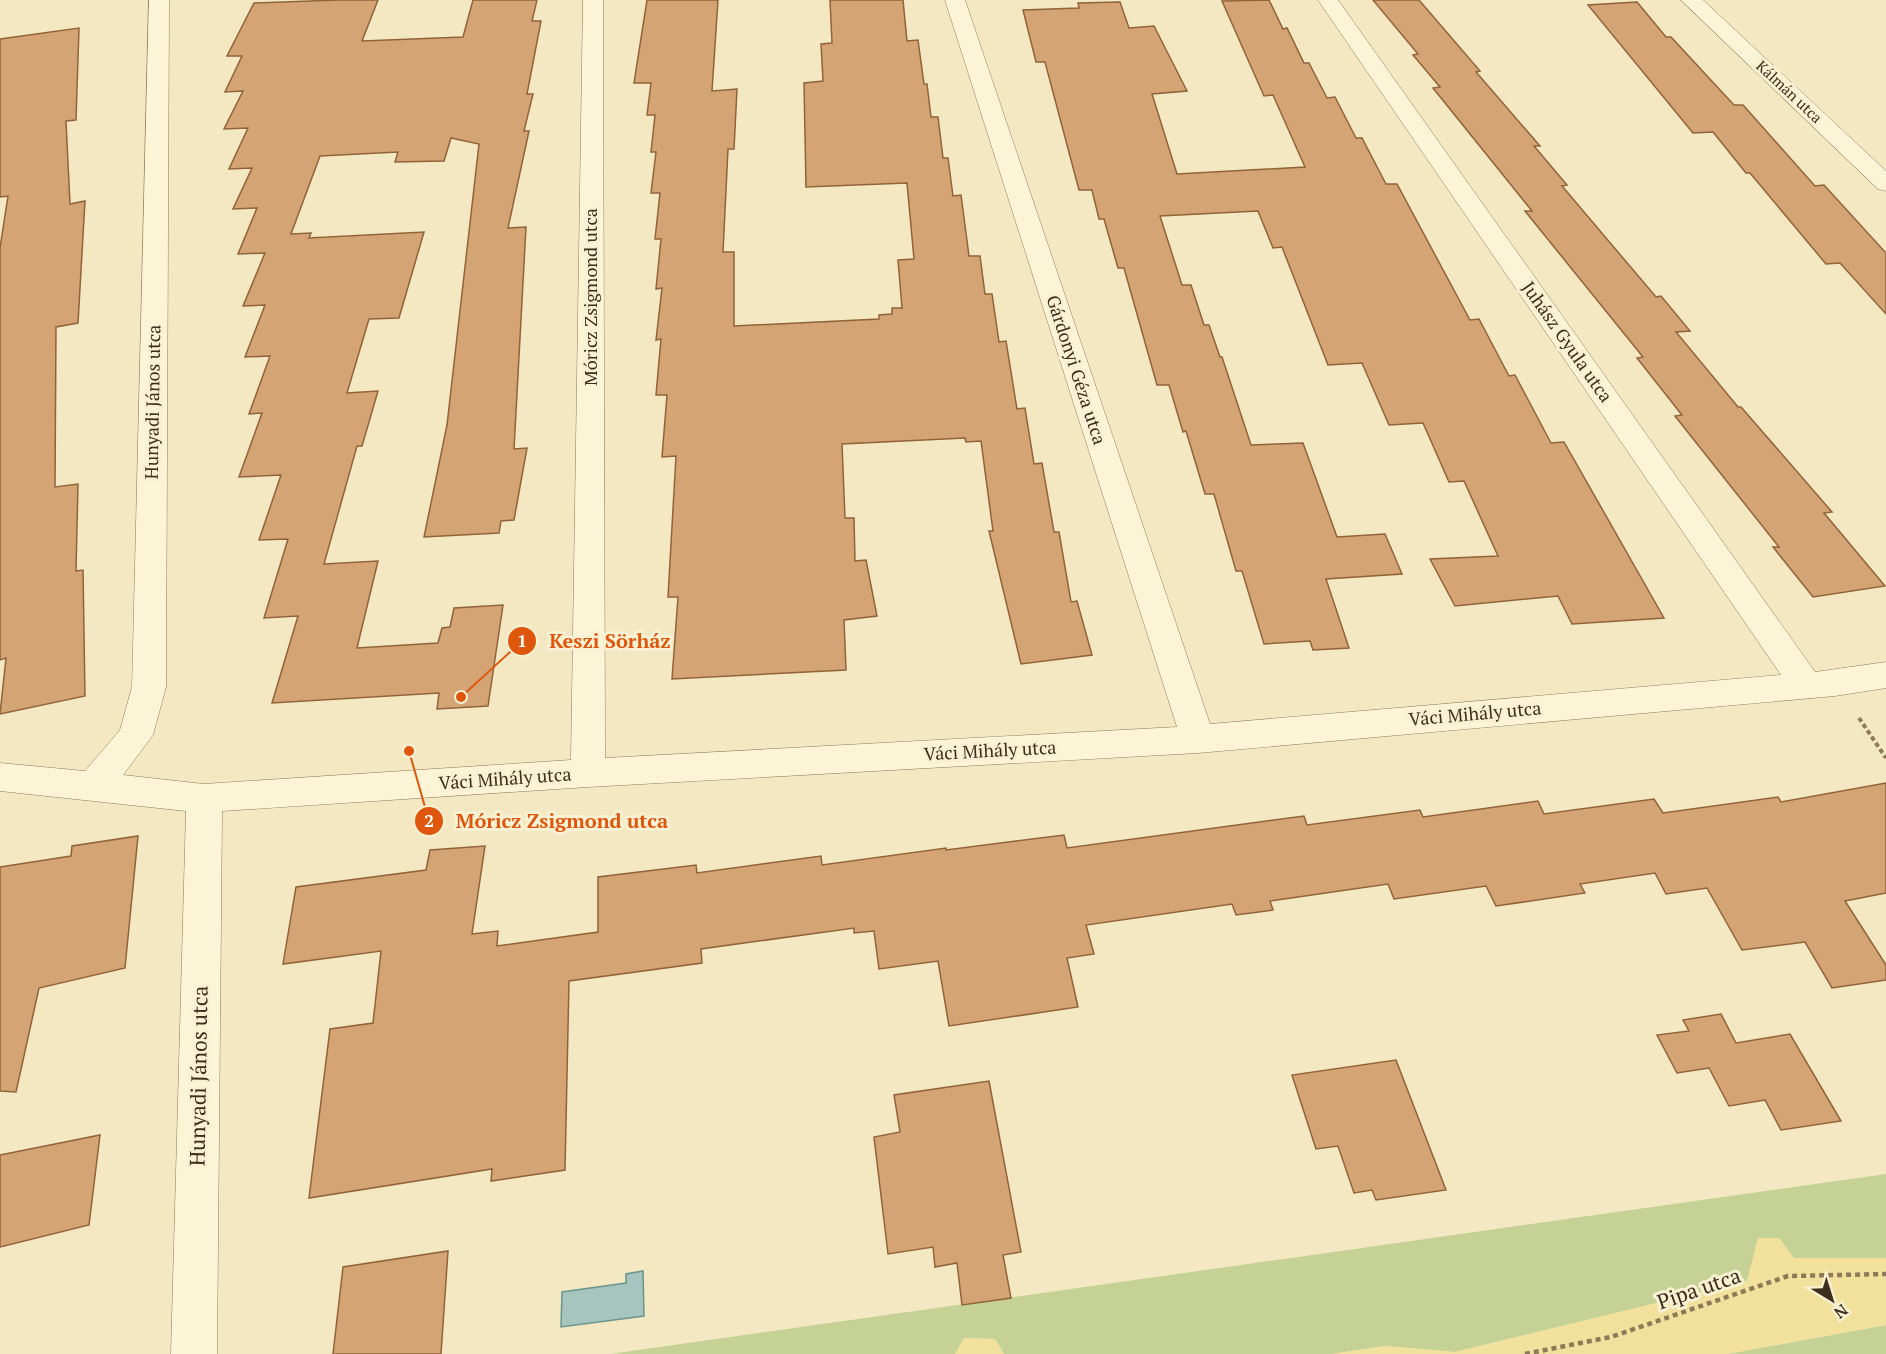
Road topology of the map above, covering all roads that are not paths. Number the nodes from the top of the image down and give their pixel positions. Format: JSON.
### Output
{"nodes":[{"id":1,"x":159,"y":0,"type":"edge"},
{"id":2,"x":593,"y":0,"type":"edge"},
{"id":3,"x":955,"y":0,"type":"edge"},
{"id":4,"x":1328,"y":0,"type":"edge"},
{"id":5,"x":1691,"y":0,"type":"edge"},
{"id":6,"x":1886,"y":184,"type":"edge"},
{"id":7,"x":1886,"y":675,"type":"edge"},
{"id":8,"x":1820,"y":684,"type":"junction"},
{"id":9,"x":1197,"y":739,"type":"junction"},
{"id":10,"x":588,"y":773,"type":"junction"},
{"id":11,"x":0,"y":777,"type":"edge"},
{"id":12,"x":93,"y":786,"type":"junction"},
{"id":13,"x":204,"y":798,"type":"junction"},
{"id":14,"x":194,"y":1354,"type":"edge"}],
"edges":[{"from":1,"to":12,"type":"street","name":"Hunyadi János utca"},
{"from":2,"to":10,"type":"street","name":"Móricz Zsigmond utca"},
{"from":3,"to":9,"type":"street","name":"Gárdonyi Géza utca"},
{"from":4,"to":8,"type":"street","name":"Juhász Gyula utca"},
{"from":5,"to":6,"type":"street","name":"Kálmán utca"},
{"from":7,"to":8,"type":"street","name":"Váci Mihály utca"},
{"from":8,"to":9,"type":"street","name":"Váci Mihály utca"},
{"from":9,"to":10,"type":"street","name":"Váci Mihály utca"},
{"from":10,"to":13,"type":"street","name":"Váci Mihály utca"},
{"from":11,"to":12,"type":"street","name":"Váci Mihály utca"},
{"from":12,"to":13,"type":"street","name":"Váci Mihály utca"},
{"from":13,"to":14,"type":"street","name":"Hunyadi János utca"}]}
